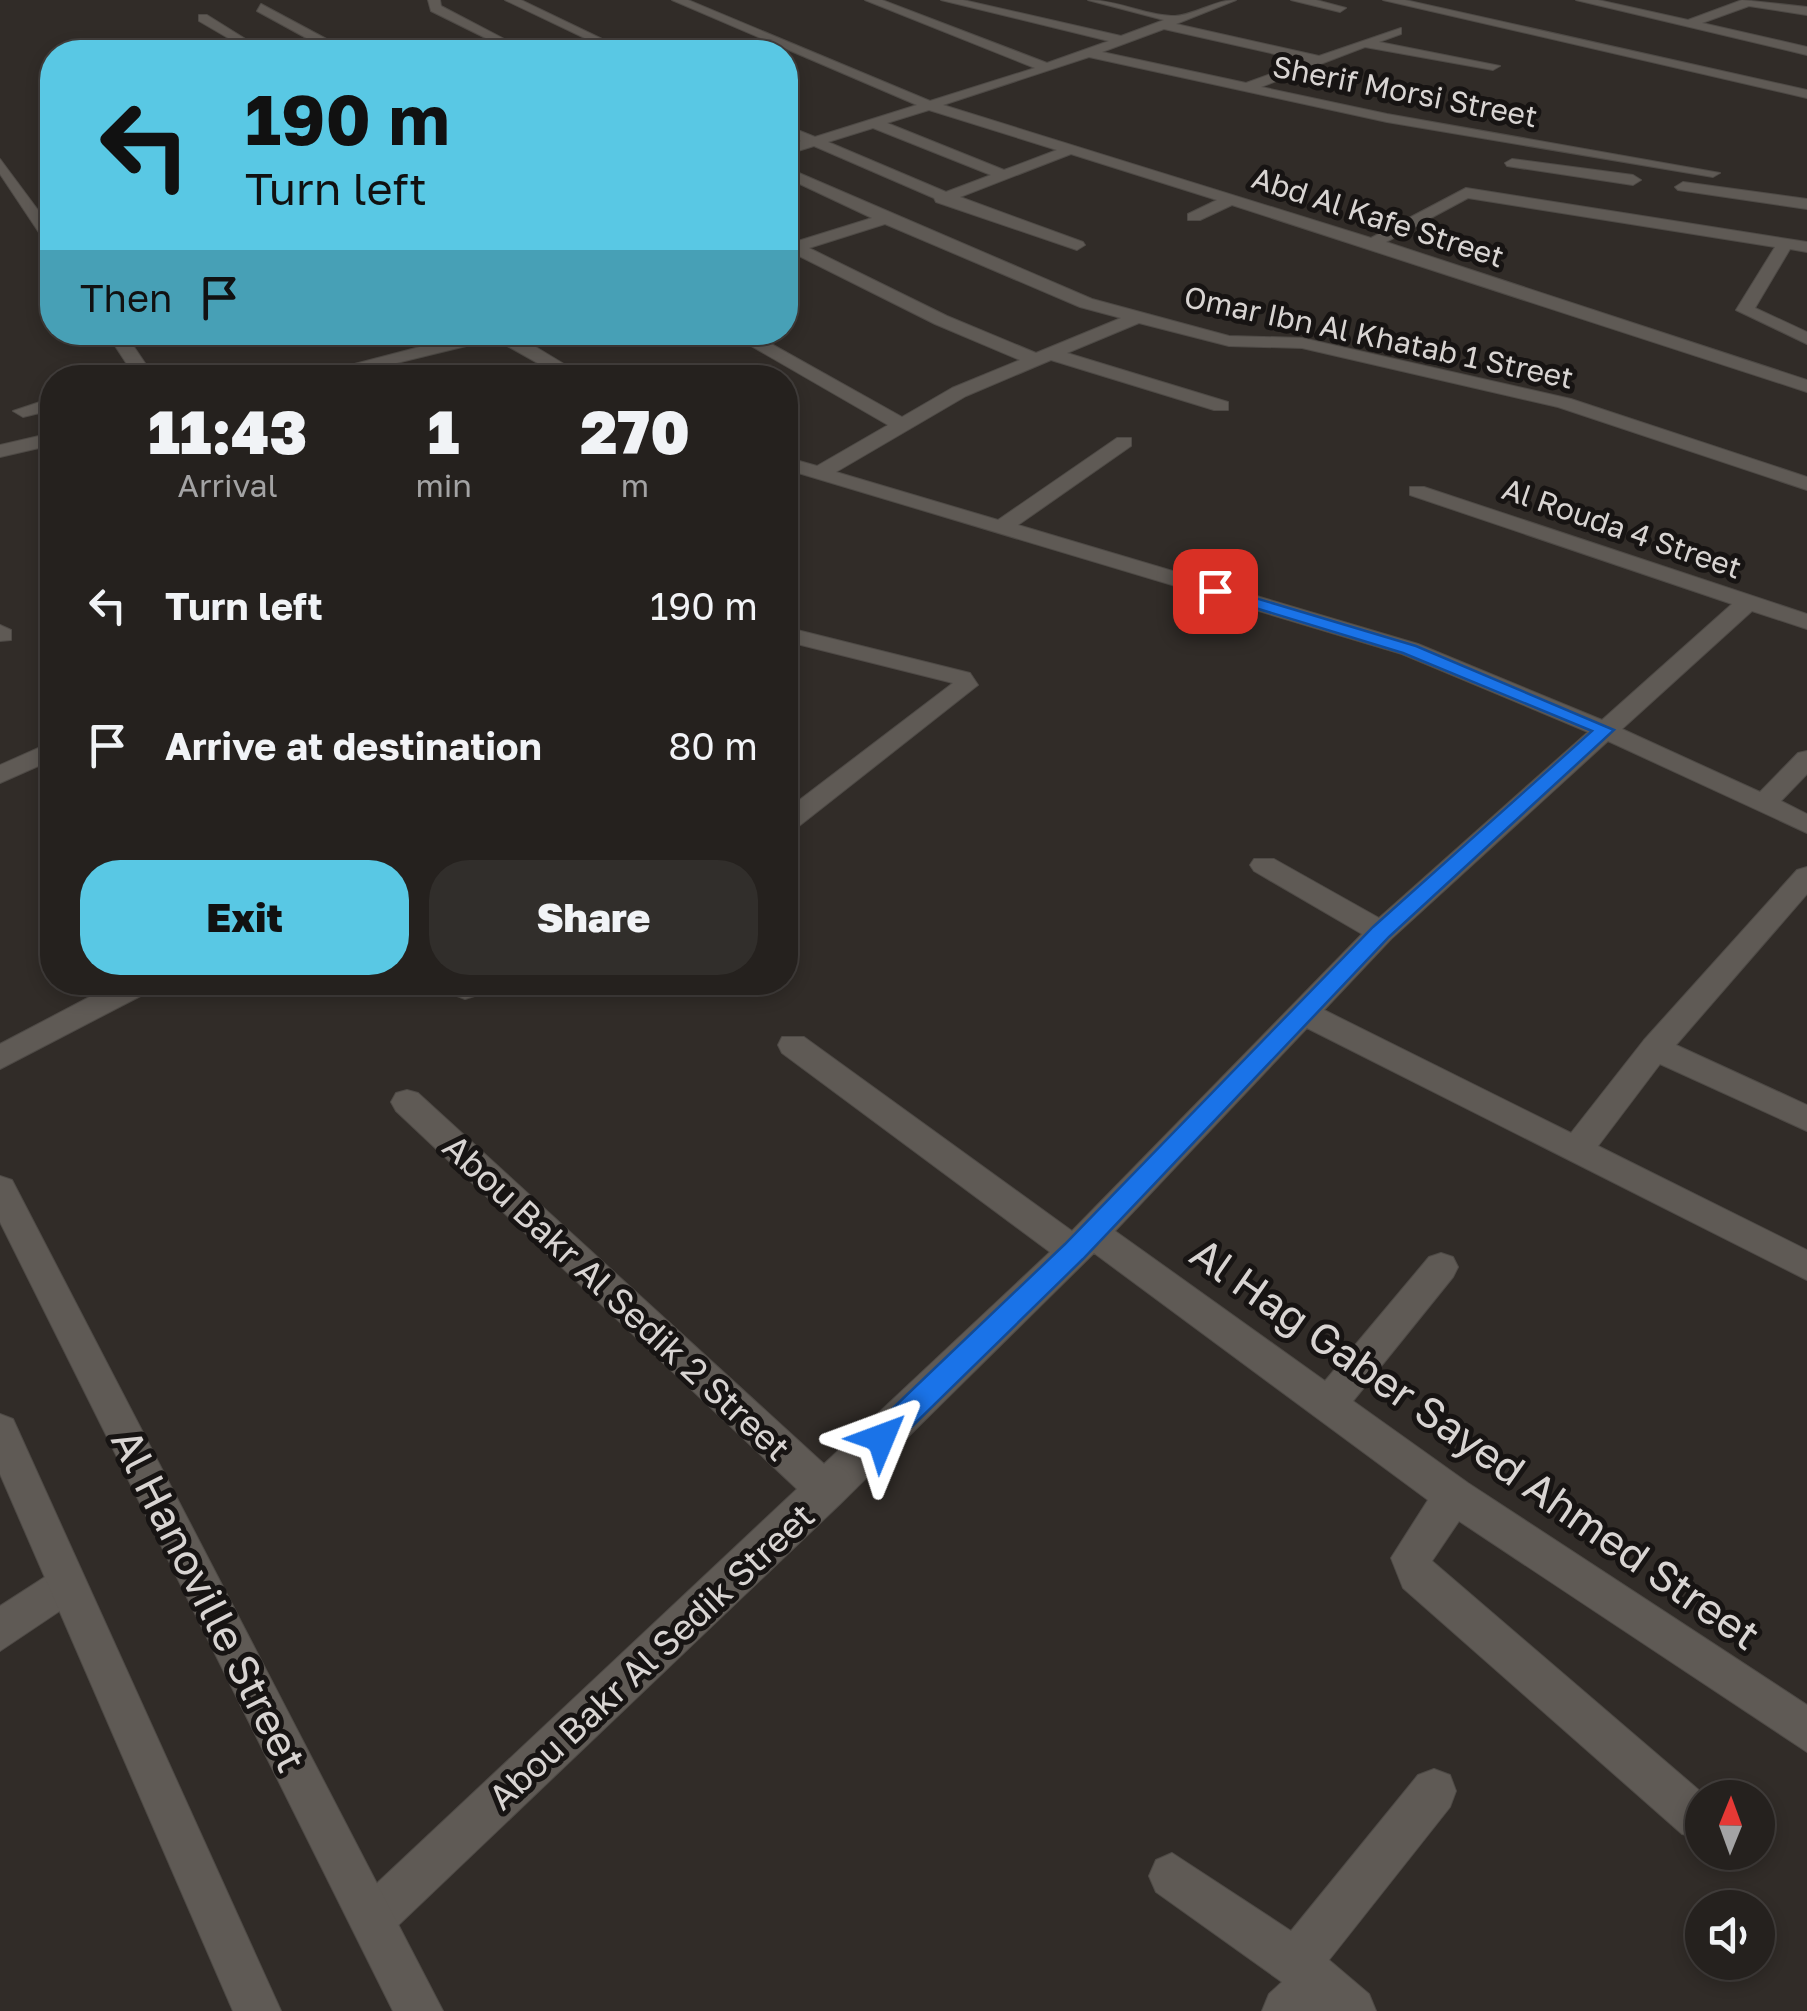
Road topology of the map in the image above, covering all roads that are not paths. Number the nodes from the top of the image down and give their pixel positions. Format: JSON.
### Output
{"nodes":[{"id":1,"x":434,"y":0,"type":"edge"},
{"id":2,"x":511,"y":0,"type":"edge"},
{"id":3,"x":678,"y":0,"type":"edge"},
{"id":4,"x":873,"y":0,"type":"edge"},
{"id":5,"x":947,"y":0,"type":"edge"},
{"id":6,"x":1094,"y":0,"type":"edge"},
{"id":7,"x":1230,"y":0,"type":"edge"},
{"id":8,"x":1298,"y":0,"type":"edge"},
{"id":9,"x":1389,"y":0,"type":"edge"},
{"id":10,"x":1582,"y":0,"type":"edge"},
{"id":11,"x":261,"y":8,"type":"dead end"},
{"id":12,"x":1340,"y":8,"type":"dead end"},
{"id":13,"x":1807,"y":11,"type":"edge"},
{"id":14,"x":203,"y":18,"type":"dead end"},
{"id":15,"x":1170,"y":23,"type":"junction"},
{"id":16,"x":1689,"y":24,"type":"junction"},
{"id":17,"x":1397,"y":31,"type":"dead end"},
{"id":18,"x":240,"y":40,"type":"edge"},
{"id":19,"x":318,"y":40,"type":"edge"},
{"id":20,"x":499,"y":40,"type":"edge"},
{"id":21,"x":596,"y":40,"type":"edge"},
{"id":22,"x":773,"y":40,"type":"edge"},
{"id":23,"x":1122,"y":40,"type":"junction"},
{"id":24,"x":1364,"y":44,"type":"junction"},
{"id":25,"x":798,"y":50,"type":"edge"},
{"id":26,"x":1807,"y":51,"type":"edge"},
{"id":27,"x":1089,"y":52,"type":"junction"},
{"id":28,"x":1321,"y":60,"type":"junction"},
{"id":29,"x":1493,"y":66,"type":"dead end"},
{"id":30,"x":1047,"y":68,"type":"junction"},
{"id":31,"x":1244,"y":88,"type":"junction"},
{"id":32,"x":1807,"y":94,"type":"edge"},
{"id":33,"x":931,"y":106,"type":"junction"},
{"id":34,"x":874,"y":123,"type":"junction"},
{"id":35,"x":798,"y":135,"type":"edge"},
{"id":36,"x":813,"y":142,"type":"junction"},
{"id":37,"x":798,"y":147,"type":"edge"},
{"id":38,"x":1067,"y":151,"type":"junction"},
{"id":39,"x":0,"y":163,"type":"edge"},
{"id":40,"x":1512,"y":163,"type":"dead end"},
{"id":41,"x":1713,"y":174,"type":"dead end"},
{"id":42,"x":1004,"y":176,"type":"junction"},
{"id":43,"x":798,"y":177,"type":"edge"},
{"id":44,"x":1646,"y":182,"type":"dead end"},
{"id":45,"x":1665,"y":184,"type":"dead end"},
{"id":46,"x":946,"y":198,"type":"junction"},
{"id":47,"x":1231,"y":200,"type":"junction"},
{"id":48,"x":1807,"y":204,"type":"edge"},
{"id":49,"x":1714,"y":212,"type":"junction"},
{"id":50,"x":1194,"y":217,"type":"dead end"},
{"id":51,"x":886,"y":218,"type":"junction"},
{"id":52,"x":40,"y":222,"type":"edge"},
{"id":53,"x":1373,"y":242,"type":"junction"},
{"id":54,"x":1785,"y":244,"type":"junction"},
{"id":55,"x":1077,"y":245,"type":"dead end"},
{"id":56,"x":798,"y":246,"type":"edge"},
{"id":57,"x":1807,"y":247,"type":"edge"},
{"id":58,"x":798,"y":252,"type":"edge"},
{"id":59,"x":1142,"y":316,"type":"junction"},
{"id":60,"x":1807,"y":338,"type":"edge"},
{"id":61,"x":449,"y":345,"type":"edge"},
{"id":62,"x":520,"y":345,"type":"edge"},
{"id":63,"x":759,"y":345,"type":"edge"},
{"id":64,"x":1041,"y":356,"type":"junction"},
{"id":65,"x":365,"y":365,"type":"edge"},
{"id":66,"x":555,"y":365,"type":"edge"},
{"id":67,"x":795,"y":365,"type":"edge"},
{"id":68,"x":798,"y":367,"type":"edge"},
{"id":69,"x":1807,"y":386,"type":"edge"},
{"id":70,"x":1222,"y":406,"type":"dead end"},
{"id":71,"x":40,"y":407,"type":"edge"},
{"id":72,"x":22,"y":411,"type":"dead end"},
{"id":73,"x":902,"y":425,"type":"junction"},
{"id":74,"x":40,"y":441,"type":"edge"},
{"id":75,"x":1124,"y":442,"type":"dead end"},
{"id":76,"x":0,"y":451,"type":"edge"},
{"id":77,"x":803,"y":470,"type":"edge"},
{"id":78,"x":1807,"y":484,"type":"edge"},
{"id":79,"x":1417,"y":491,"type":"dead end"},
{"id":80,"x":1000,"y":528,"type":"junction"},
{"id":81,"x":1748,"y":602,"type":"junction"},
{"id":82,"x":1807,"y":622,"type":"edge"},
{"id":83,"x":798,"y":637,"type":"edge"},
{"id":84,"x":1605,"y":730,"type":"junction"},
{"id":85,"x":40,"y":756,"type":"edge"},
{"id":86,"x":1807,"y":758,"type":"edge"},
{"id":87,"x":0,"y":774,"type":"edge"},
{"id":88,"x":1763,"y":804,"type":"junction"},
{"id":89,"x":798,"y":814,"type":"edge"},
{"id":90,"x":1807,"y":824,"type":"edge"},
{"id":91,"x":1264,"y":865,"type":"dead end"},
{"id":92,"x":1807,"y":876,"type":"edge"},
{"id":93,"x":1381,"y":932,"type":"junction"},
{"id":94,"x":119,"y":995,"type":"edge"},
{"id":95,"x":1302,"y":1013,"type":"junction"},
{"id":96,"x":793,"y":1045,"type":"dead end"},
{"id":97,"x":1655,"y":1048,"type":"junction"},
{"id":98,"x":0,"y":1058,"type":"edge"},
{"id":99,"x":407,"y":1102,"type":"dead end"},
{"id":100,"x":1807,"y":1118,"type":"edge"},
{"id":101,"x":1574,"y":1152,"type":"junction"},
{"id":102,"x":0,"y":1189,"type":"edge"},
{"id":103,"x":1083,"y":1242,"type":"junction"},
{"id":104,"x":1441,"y":1266,"type":"dead end"},
{"id":105,"x":1807,"y":1266,"type":"edge"},
{"id":106,"x":1328,"y":1405,"type":"junction"},
{"id":107,"x":0,"y":1431,"type":"edge"},
{"id":108,"x":826,"y":1491,"type":"junction"},
{"id":109,"x":1454,"y":1496,"type":"junction"},
{"id":110,"x":65,"y":1584,"type":"junction"},
{"id":111,"x":0,"y":1631,"type":"edge"},
{"id":112,"x":1807,"y":1730,"type":"edge"},
{"id":113,"x":1434,"y":1791,"type":"dead end"},
{"id":114,"x":1685,"y":1807,"type":"edge"},
{"id":115,"x":1172,"y":1876,"type":"dead end"},
{"id":116,"x":373,"y":1918,"type":"junction"},
{"id":117,"x":1313,"y":1991,"type":"edge"},
{"id":118,"x":257,"y":2011,"type":"edge"},
{"id":119,"x":419,"y":2011,"type":"edge"}],
"edges":[{"from":1,"to":20,"type":"street"},
{"from":2,"to":21,"type":"street"},
{"from":3,"to":22,"type":"street","name":"Abd Al Kafe Street"},
{"from":4,"to":30,"type":"street"},
{"from":5,"to":23,"type":"street"},
{"from":6,"to":15,"type":"street"},
{"from":7,"to":15,"type":"street"},
{"from":8,"to":12,"type":"street"},
{"from":9,"to":32,"type":"street"},
{"from":10,"to":16,"type":"street"},
{"from":11,"to":19,"type":"street"},
{"from":13,"to":16,"type":"street"},
{"from":14,"to":18,"type":"street"},
{"from":15,"to":23,"type":"street"},
{"from":15,"to":28,"type":"street"},
{"from":16,"to":26,"type":"street"},
{"from":17,"to":24,"type":"street"},
{"from":23,"to":27,"type":"street"},
{"from":24,"to":28,"type":"street"},
{"from":24,"to":29,"type":"street"},
{"from":25,"to":33,"type":"street","name":"Abd Al Kafe Street"},
{"from":27,"to":30,"type":"street"},
{"from":27,"to":31,"type":"street","name":"Sherif Morsi Street"},
{"from":28,"to":31,"type":"street"},
{"from":30,"to":33,"type":"street"},
{"from":31,"to":41,"type":"street","name":"Sherif Morsi Street"},
{"from":33,"to":34,"type":"street"},
{"from":33,"to":38,"type":"street","name":"Abd Al Kafe Street"},
{"from":34,"to":36,"type":"street"},
{"from":34,"to":42,"type":"street"},
{"from":35,"to":36,"type":"street"},
{"from":36,"to":37,"type":"street"},
{"from":36,"to":46,"type":"street"},
{"from":38,"to":42,"type":"street"},
{"from":38,"to":47,"type":"street","name":"Abd Al Kafe Street"},
{"from":39,"to":52,"type":"street"},
{"from":40,"to":44,"type":"street"},
{"from":42,"to":46,"type":"street"},
{"from":43,"to":51,"type":"street","name":"Omar Ibn Al Khatab 1 Street"},
{"from":45,"to":49,"type":"street"},
{"from":46,"to":51,"type":"street"},
{"from":46,"to":55,"type":"street"},
{"from":47,"to":50,"type":"street"},
{"from":47,"to":53,"type":"street","name":"Abd Al Kafe Street"},
{"from":48,"to":49,"type":"street"},
{"from":49,"to":53,"type":"street"},
{"from":49,"to":54,"type":"street"},
{"from":51,"to":56,"type":"street"},
{"from":51,"to":59,"type":"street","name":"Omar Ibn Al Khatab 1 Street"},
{"from":53,"to":69,"type":"street","name":"Abd Al Kafe Street"},
{"from":54,"to":57,"type":"street"},
{"from":54,"to":60,"type":"street"},
{"from":58,"to":64,"type":"street"},
{"from":59,"to":64,"type":"street"},
{"from":59,"to":78,"type":"street","name":"Omar Ibn Al Khatab 1 Street"},
{"from":61,"to":65,"type":"street"},
{"from":62,"to":66,"type":"street"},
{"from":63,"to":67,"type":"street"},
{"from":64,"to":70,"type":"street"},
{"from":64,"to":73,"type":"street"},
{"from":68,"to":73,"type":"street"},
{"from":71,"to":72,"type":"street"},
{"from":73,"to":77,"type":"street"},
{"from":74,"to":76,"type":"street"},
{"from":75,"to":80,"type":"street"},
{"from":77,"to":80,"type":"street"},
{"from":79,"to":81,"type":"street","name":"Al Rouda 4 Street"},
{"from":80,"to":84,"type":"street"},
{"from":81,"to":82,"type":"street","name":"Al Rouda 4 Street"},
{"from":81,"to":84,"type":"street","name":"Abou Bakr Al Sedik Street"},
{"from":83,"to":89,"type":"street"},
{"from":84,"to":88,"type":"street"},
{"from":84,"to":93,"type":"street","name":"Abou Bakr Al Sedik Street"},
{"from":85,"to":87,"type":"street"},
{"from":86,"to":88,"type":"street"},
{"from":88,"to":90,"type":"street"},
{"from":91,"to":93,"type":"street"},
{"from":92,"to":97,"type":"street"},
{"from":93,"to":95,"type":"street","name":"Abou Bakr Al Sedik Street"},
{"from":94,"to":98,"type":"street"},
{"from":95,"to":101,"type":"street"},
{"from":95,"to":103,"type":"street","name":"Abou Bakr Al Sedik Street"},
{"from":96,"to":103,"type":"street","name":"Al Hag Gaber Sayed Ahmed Street"},
{"from":97,"to":100,"type":"street"},
{"from":97,"to":101,"type":"street"},
{"from":99,"to":108,"type":"street","name":"Abou Bakr Al Sedik 2 Street"},
{"from":101,"to":105,"type":"street"},
{"from":102,"to":116,"type":"street","name":"Al Hanoville Street"},
{"from":103,"to":106,"type":"street","name":"Al Hag Gaber Sayed Ahmed Street"},
{"from":103,"to":108,"type":"street","name":"Abou Bakr Al Sedik Street"},
{"from":104,"to":106,"type":"street"},
{"from":106,"to":109,"type":"street","name":"Al Hag Gaber Sayed Ahmed Street"},
{"from":107,"to":110,"type":"street"},
{"from":108,"to":116,"type":"street","name":"Abou Bakr Al Sedik Street"},
{"from":109,"to":112,"type":"street","name":"Al Hag Gaber Sayed Ahmed Street"},
{"from":109,"to":114,"type":"street"},
{"from":110,"to":111,"type":"street"},
{"from":110,"to":118,"type":"street"},
{"from":113,"to":117,"type":"street"},
{"from":115,"to":117,"type":"street"},
{"from":116,"to":119,"type":"street","name":"Al Hanoville Street"}]}
